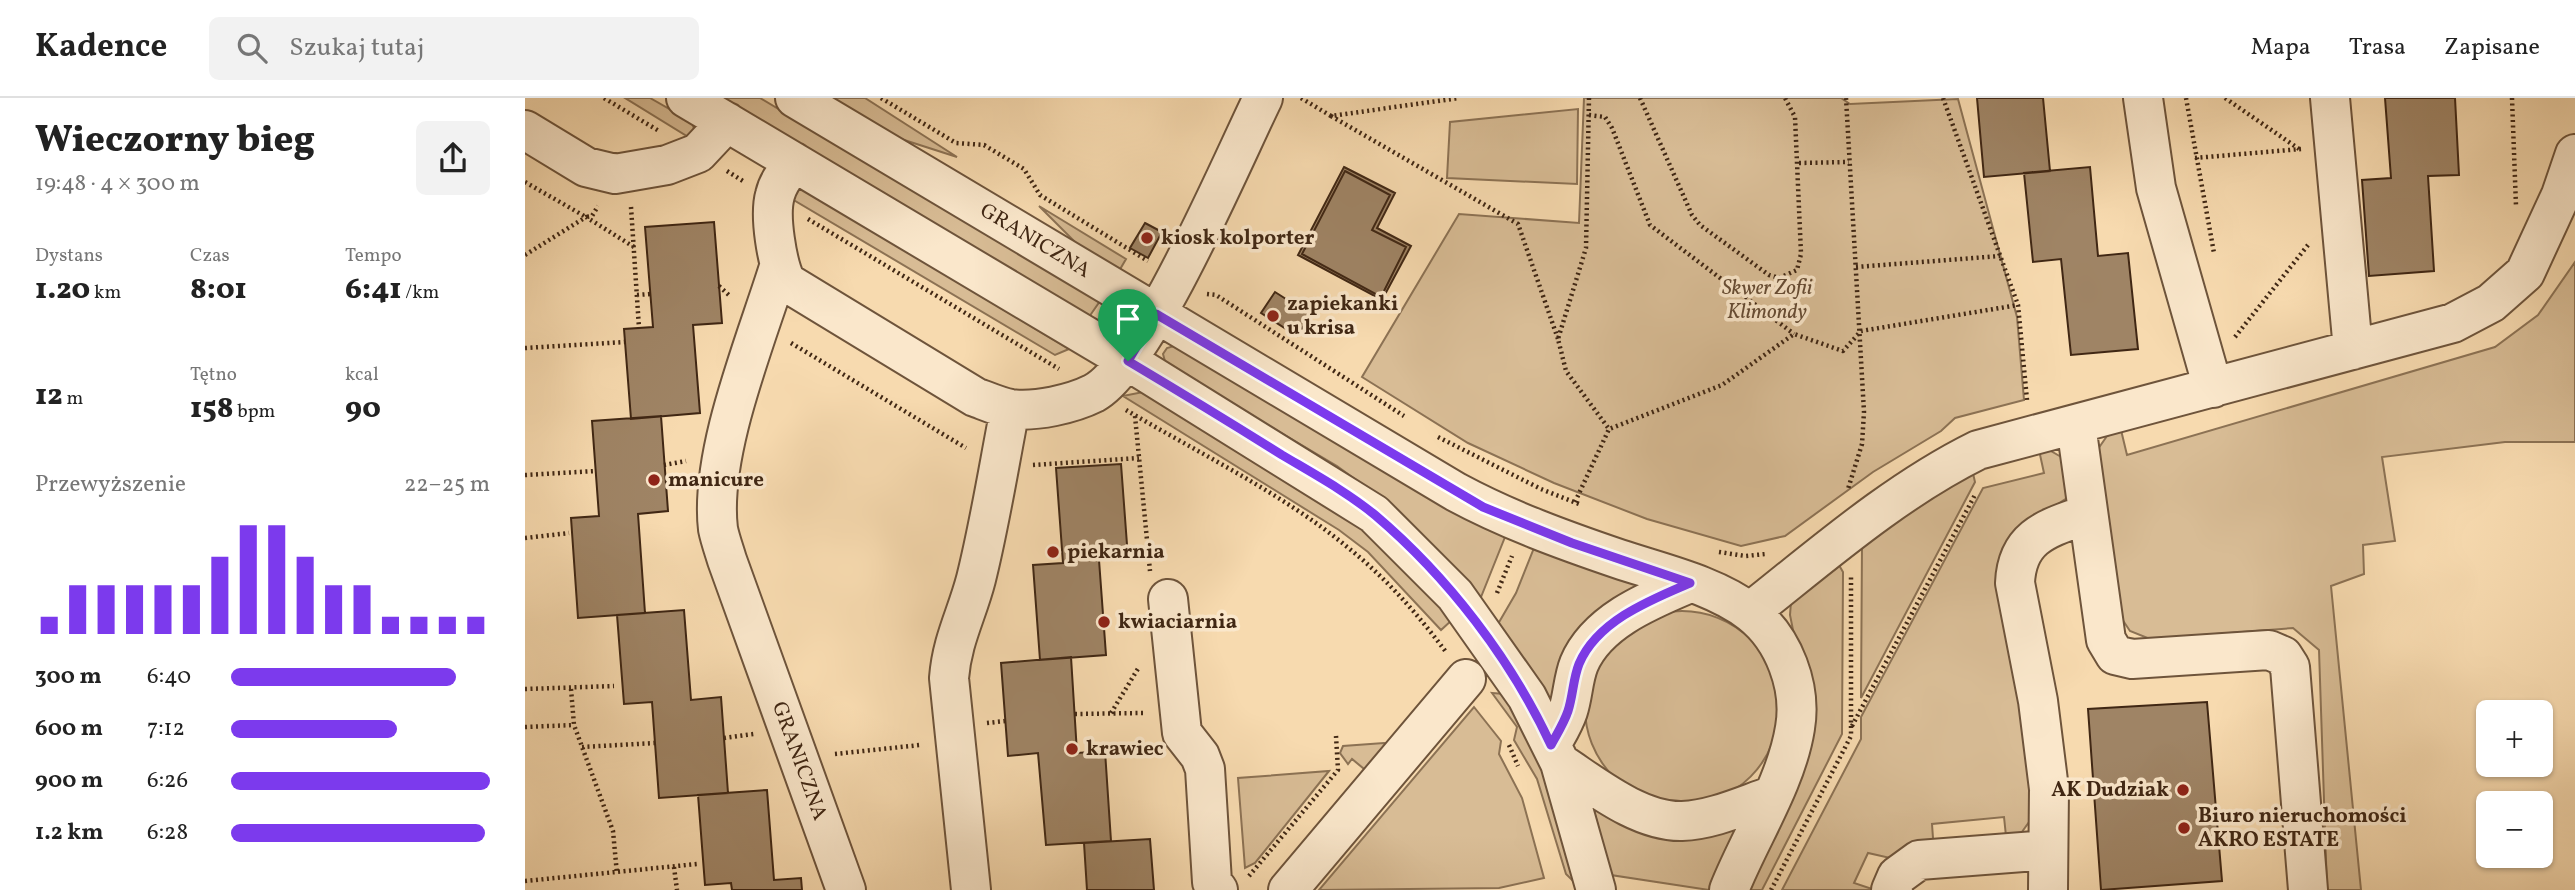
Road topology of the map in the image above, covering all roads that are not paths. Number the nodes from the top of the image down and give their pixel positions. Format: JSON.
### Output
{"nodes":[{"id":1,"x":687,"y":98,"type":"edge"},
{"id":2,"x":795,"y":98,"type":"edge"},
{"id":3,"x":1263,"y":98,"type":"edge"},
{"id":4,"x":2143,"y":98,"type":"edge"},
{"id":5,"x":2330,"y":98,"type":"edge"},
{"id":6,"x":727,"y":122,"type":"junction"},
{"id":7,"x":525,"y":130,"type":"edge"},
{"id":8,"x":2575,"y":154,"type":"edge"},
{"id":9,"x":794,"y":162,"type":"junction"},
{"id":10,"x":779,"y":267,"type":"junction"},
{"id":11,"x":1156,"y":314,"type":"junction"},
{"id":12,"x":2353,"y":349,"type":"junction"},
{"id":13,"x":1128,"y":361,"type":"junction"},
{"id":14,"x":2213,"y":388,"type":"junction"},
{"id":15,"x":1010,"y":409,"type":"junction"},
{"id":16,"x":2076,"y":425,"type":"junction"},
{"id":17,"x":2088,"y":514,"type":"junction"},
{"id":18,"x":1690,"y":583,"type":"junction"},
{"id":19,"x":1168,"y":599,"type":"road end"},
{"id":20,"x":1750,"y":612,"type":"junction"},
{"id":21,"x":1466,"y":680,"type":"dead end"},
{"id":22,"x":1556,"y":754,"type":"junction"},
{"id":23,"x":1771,"y":796,"type":"junction"},
{"id":24,"x":2049,"y":850,"type":"junction"},
{"id":25,"x":1215,"y":886,"type":"edge"},
{"id":26,"x":846,"y":890,"type":"edge"},
{"id":27,"x":971,"y":890,"type":"edge"},
{"id":28,"x":1288,"y":890,"type":"edge"},
{"id":29,"x":1597,"y":890,"type":"edge"},
{"id":30,"x":1729,"y":890,"type":"edge"},
{"id":31,"x":1891,"y":890,"type":"edge"},
{"id":32,"x":2048,"y":890,"type":"edge"},
{"id":33,"x":2308,"y":890,"type":"edge"}],
"edges":[{"from":1,"to":6,"type":"street"},
{"from":2,"to":11,"type":"street","name":"GRANICZNA"},
{"from":3,"to":11,"type":"street"},
{"from":4,"to":14,"type":"street"},
{"from":5,"to":12,"type":"street"},
{"from":6,"to":7,"type":"street"},
{"from":6,"to":9,"type":"street"},
{"from":8,"to":12,"type":"street"},
{"from":9,"to":10,"type":"street","name":"GRANICZNA"},
{"from":9,"to":13,"type":"street"},
{"from":10,"to":15,"type":"street"},
{"from":10,"to":26,"type":"street","name":"GRANICZNA"},
{"from":11,"to":13,"type":"street"},
{"from":11,"to":18,"type":"street","name":"GRANICZNA"},
{"from":12,"to":14,"type":"street"},
{"from":13,"to":15,"type":"street"},
{"from":13,"to":22,"type":"street"},
{"from":14,"to":16,"type":"street"},
{"from":15,"to":27,"type":"street"},
{"from":16,"to":17,"type":"street"},
{"from":16,"to":20,"type":"street"},
{"from":17,"to":24,"type":"street"},
{"from":17,"to":33,"type":"street"},
{"from":18,"to":20,"type":"street"},
{"from":18,"to":22,"type":"street"},
{"from":19,"to":25,"type":"street"},
{"from":20,"to":23,"type":"street"},
{"from":21,"to":28,"type":"street"},
{"from":22,"to":23,"type":"street"},
{"from":22,"to":29,"type":"street"},
{"from":23,"to":30,"type":"street"},
{"from":24,"to":31,"type":"street"},
{"from":24,"to":32,"type":"street"}]}
